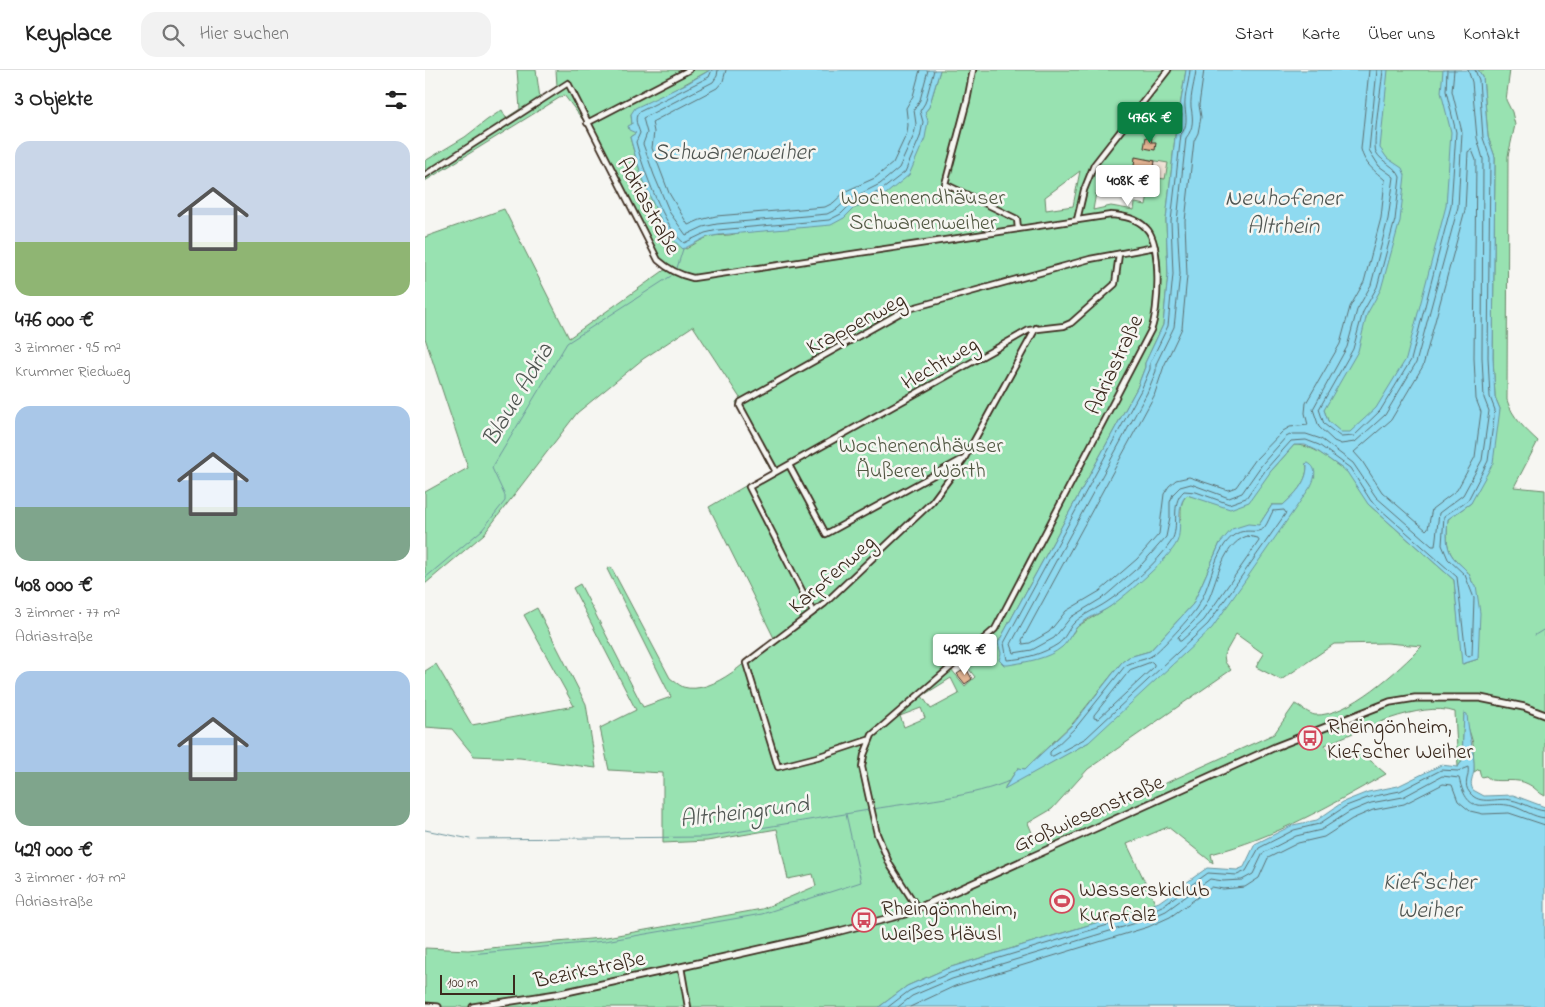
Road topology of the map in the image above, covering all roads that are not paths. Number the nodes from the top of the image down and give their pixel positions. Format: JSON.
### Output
{"nodes":[{"id":1,"x":689,"y":70,"type":"edge"},
{"id":2,"x":973,"y":70,"type":"edge"},
{"id":3,"x":1168,"y":70,"type":"edge"},
{"id":4,"x":587,"y":123,"type":"junction"},
{"id":5,"x":425,"y":175,"type":"edge"},
{"id":6,"x":1077,"y":220,"type":"junction"},
{"id":7,"x":1018,"y":229,"type":"junction"},
{"id":8,"x":1155,"y":247,"type":"junction"},
{"id":9,"x":1119,"y":254,"type":"junction"},
{"id":10,"x":1037,"y":328,"type":"junction"},
{"id":11,"x":964,"y":459,"type":"junction"},
{"id":12,"x":789,"y":465,"type":"junction"},
{"id":13,"x":776,"y":472,"type":"junction"},
{"id":14,"x":813,"y":612,"type":"junction"},
{"id":15,"x":1545,"y":715,"type":"edge"},
{"id":16,"x":869,"y":740,"type":"junction"},
{"id":17,"x":918,"y":909,"type":"junction"},
{"id":18,"x":681,"y":967,"type":"junction"},
{"id":19,"x":425,"y":1006,"type":"edge"},
{"id":20,"x":438,"y":1007,"type":"edge"},
{"id":21,"x":473,"y":1007,"type":"edge"},
{"id":22,"x":688,"y":1007,"type":"edge"}],
"edges":[{"from":1,"to":4,"type":"street"},
{"from":2,"to":7,"type":"street"},
{"from":3,"to":6,"type":"street"},
{"from":4,"to":5,"type":"street","name":"Adriastraße"},
{"from":4,"to":7,"type":"street","name":"Adriastraße"},
{"from":6,"to":7,"type":"street","name":"Adriastraße"},
{"from":6,"to":8,"type":"street","name":"Adriastraße"},
{"from":8,"to":9,"type":"street","name":"Krappenweg"},
{"from":8,"to":16,"type":"street","name":"Adriastraße"},
{"from":9,"to":10,"type":"street","name":"Hechtweg"},
{"from":9,"to":13,"type":"street","name":"Krappenweg"},
{"from":10,"to":11,"type":"street","name":"Karpfenweg"},
{"from":10,"to":12,"type":"street","name":"Hechtweg"},
{"from":11,"to":12,"type":"street"},
{"from":11,"to":14,"type":"street","name":"Karpfenweg"},
{"from":12,"to":13,"type":"street","name":"Hechtweg"},
{"from":13,"to":14,"type":"street","name":"Hechtweg"},
{"from":14,"to":16,"type":"street","name":"Karpfenweg"},
{"from":15,"to":17,"type":"street","name":"Großwiesenstraße"},
{"from":16,"to":17,"type":"street","name":"Adriastraße"},
{"from":17,"to":18,"type":"street","name":"Großwiesenstraße"},
{"from":18,"to":21,"type":"street","name":"Bezirkstraße"},
{"from":18,"to":22,"type":"street"},
{"from":19,"to":20,"type":"street"}]}
